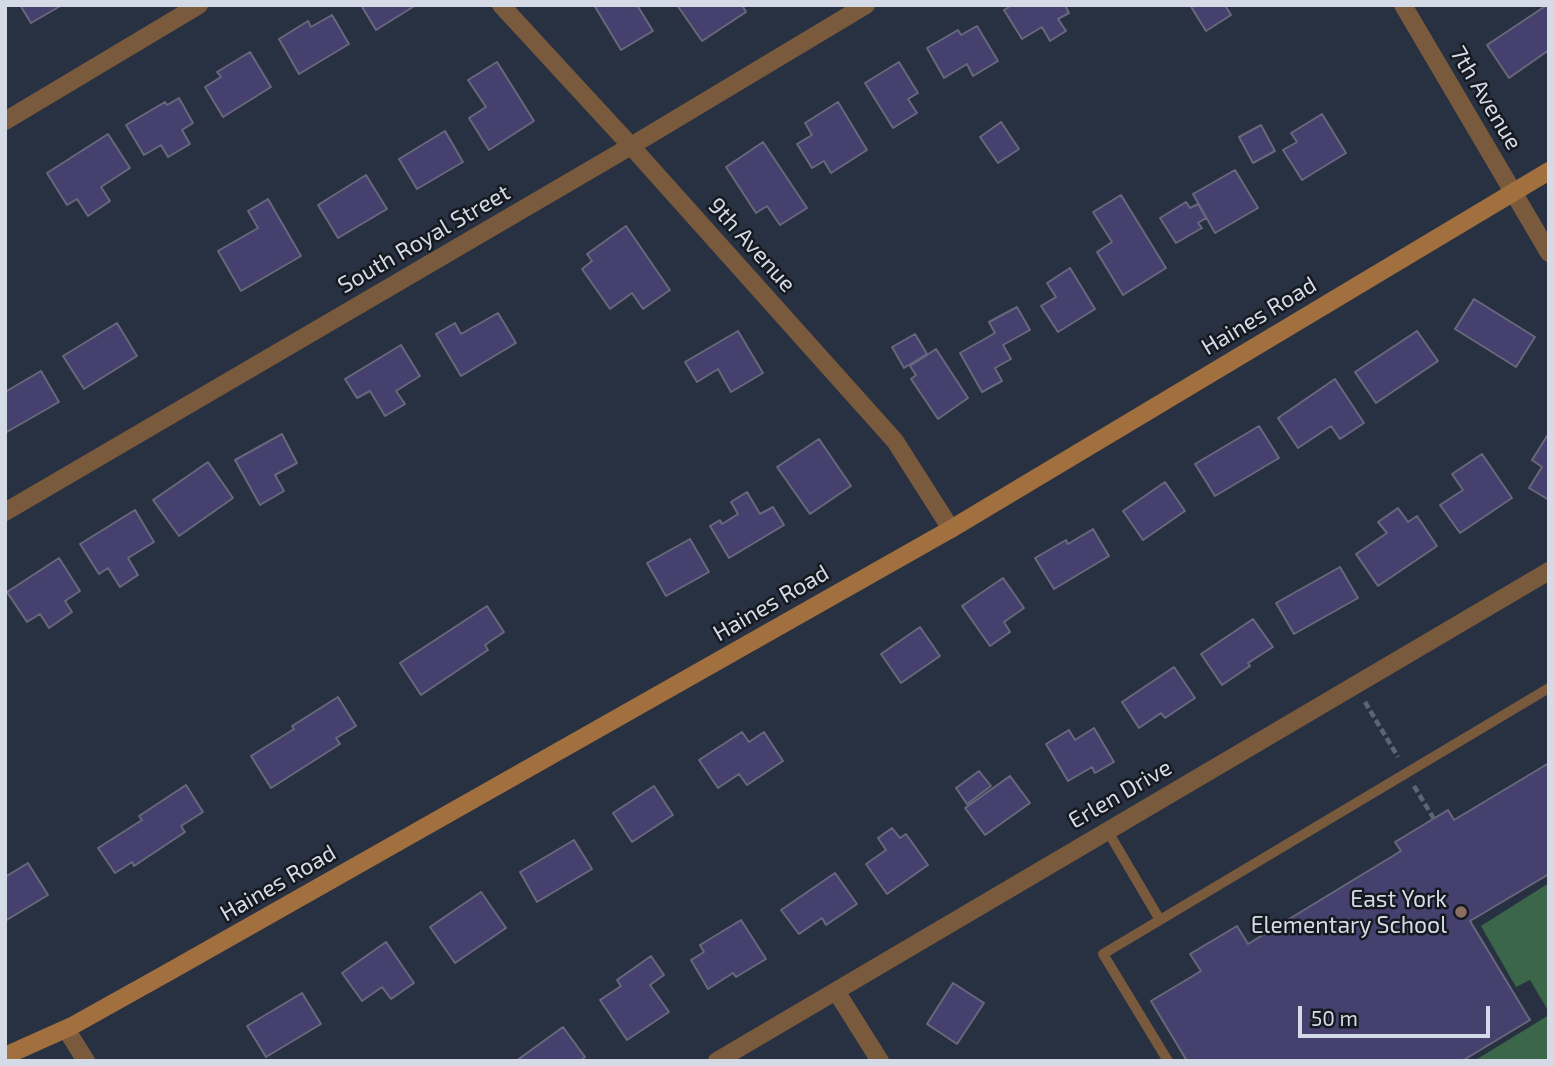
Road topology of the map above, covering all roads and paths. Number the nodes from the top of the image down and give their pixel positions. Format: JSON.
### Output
{"nodes":[{"id":1,"x":199,"y":5,"type":"edge"},
{"id":2,"x":501,"y":5,"type":"edge"},
{"id":3,"x":866,"y":5,"type":"edge"},
{"id":4,"x":1403,"y":5,"type":"edge"},
{"id":5,"x":5,"y":121,"type":"edge"},
{"id":6,"x":631,"y":146,"type":"junction"},
{"id":7,"x":1549,"y":171,"type":"edge"},
{"id":8,"x":1513,"y":192,"type":"junction"},
{"id":9,"x":1549,"y":253,"type":"edge"},
{"id":10,"x":5,"y":512,"type":"edge"},
{"id":11,"x":951,"y":529,"type":"junction"},
{"id":12,"x":1549,"y":570,"type":"edge"},
{"id":13,"x":1355,"y":685,"type":"junction"},
{"id":14,"x":1549,"y":688,"type":"edge"},
{"id":15,"x":1406,"y":772,"type":"junction"},
{"id":16,"x":1434,"y":818,"type":"dead end"},
{"id":17,"x":1107,"y":830,"type":"junction"},
{"id":18,"x":1160,"y":920,"type":"junction"},
{"id":19,"x":836,"y":991,"type":"junction"},
{"id":20,"x":66,"y":1029,"type":"junction"},
{"id":21,"x":5,"y":1056,"type":"edge"},
{"id":22,"x":86,"y":1061,"type":"edge"},
{"id":23,"x":717,"y":1061,"type":"edge"},
{"id":24,"x":880,"y":1061,"type":"edge"},
{"id":25,"x":1168,"y":1061,"type":"edge"}],
"edges":[{"from":1,"to":5,"type":"street"},
{"from":2,"to":6,"type":"street","name":"9th Avenue"},
{"from":3,"to":6,"type":"street","name":"South Royal Street"},
{"from":4,"to":8,"type":"street","name":"7th Avenue"},
{"from":6,"to":10,"type":"street","name":"South Royal Street"},
{"from":6,"to":11,"type":"street","name":"9th Avenue"},
{"from":7,"to":8,"type":"main road","name":"Haines Road"},
{"from":8,"to":9,"type":"street","name":"7th Avenue"},
{"from":8,"to":11,"type":"main road","name":"Haines Road"},
{"from":11,"to":20,"type":"main road","name":"Haines Road"},
{"from":12,"to":13,"type":"street","name":"Erlen Drive"},
{"from":13,"to":15,"type":"path"},
{"from":13,"to":17,"type":"street","name":"Erlen Drive"},
{"from":14,"to":15,"type":"lane"},
{"from":15,"to":16,"type":"path"},
{"from":15,"to":18,"type":"lane"},
{"from":17,"to":18,"type":"lane"},
{"from":17,"to":19,"type":"street","name":"Erlen Drive"},
{"from":18,"to":25,"type":"lane"},
{"from":19,"to":23,"type":"street","name":"Erlen Drive"},
{"from":19,"to":24,"type":"street"},
{"from":20,"to":21,"type":"main road","name":"Haines Road"},
{"from":20,"to":22,"type":"street"}]}
